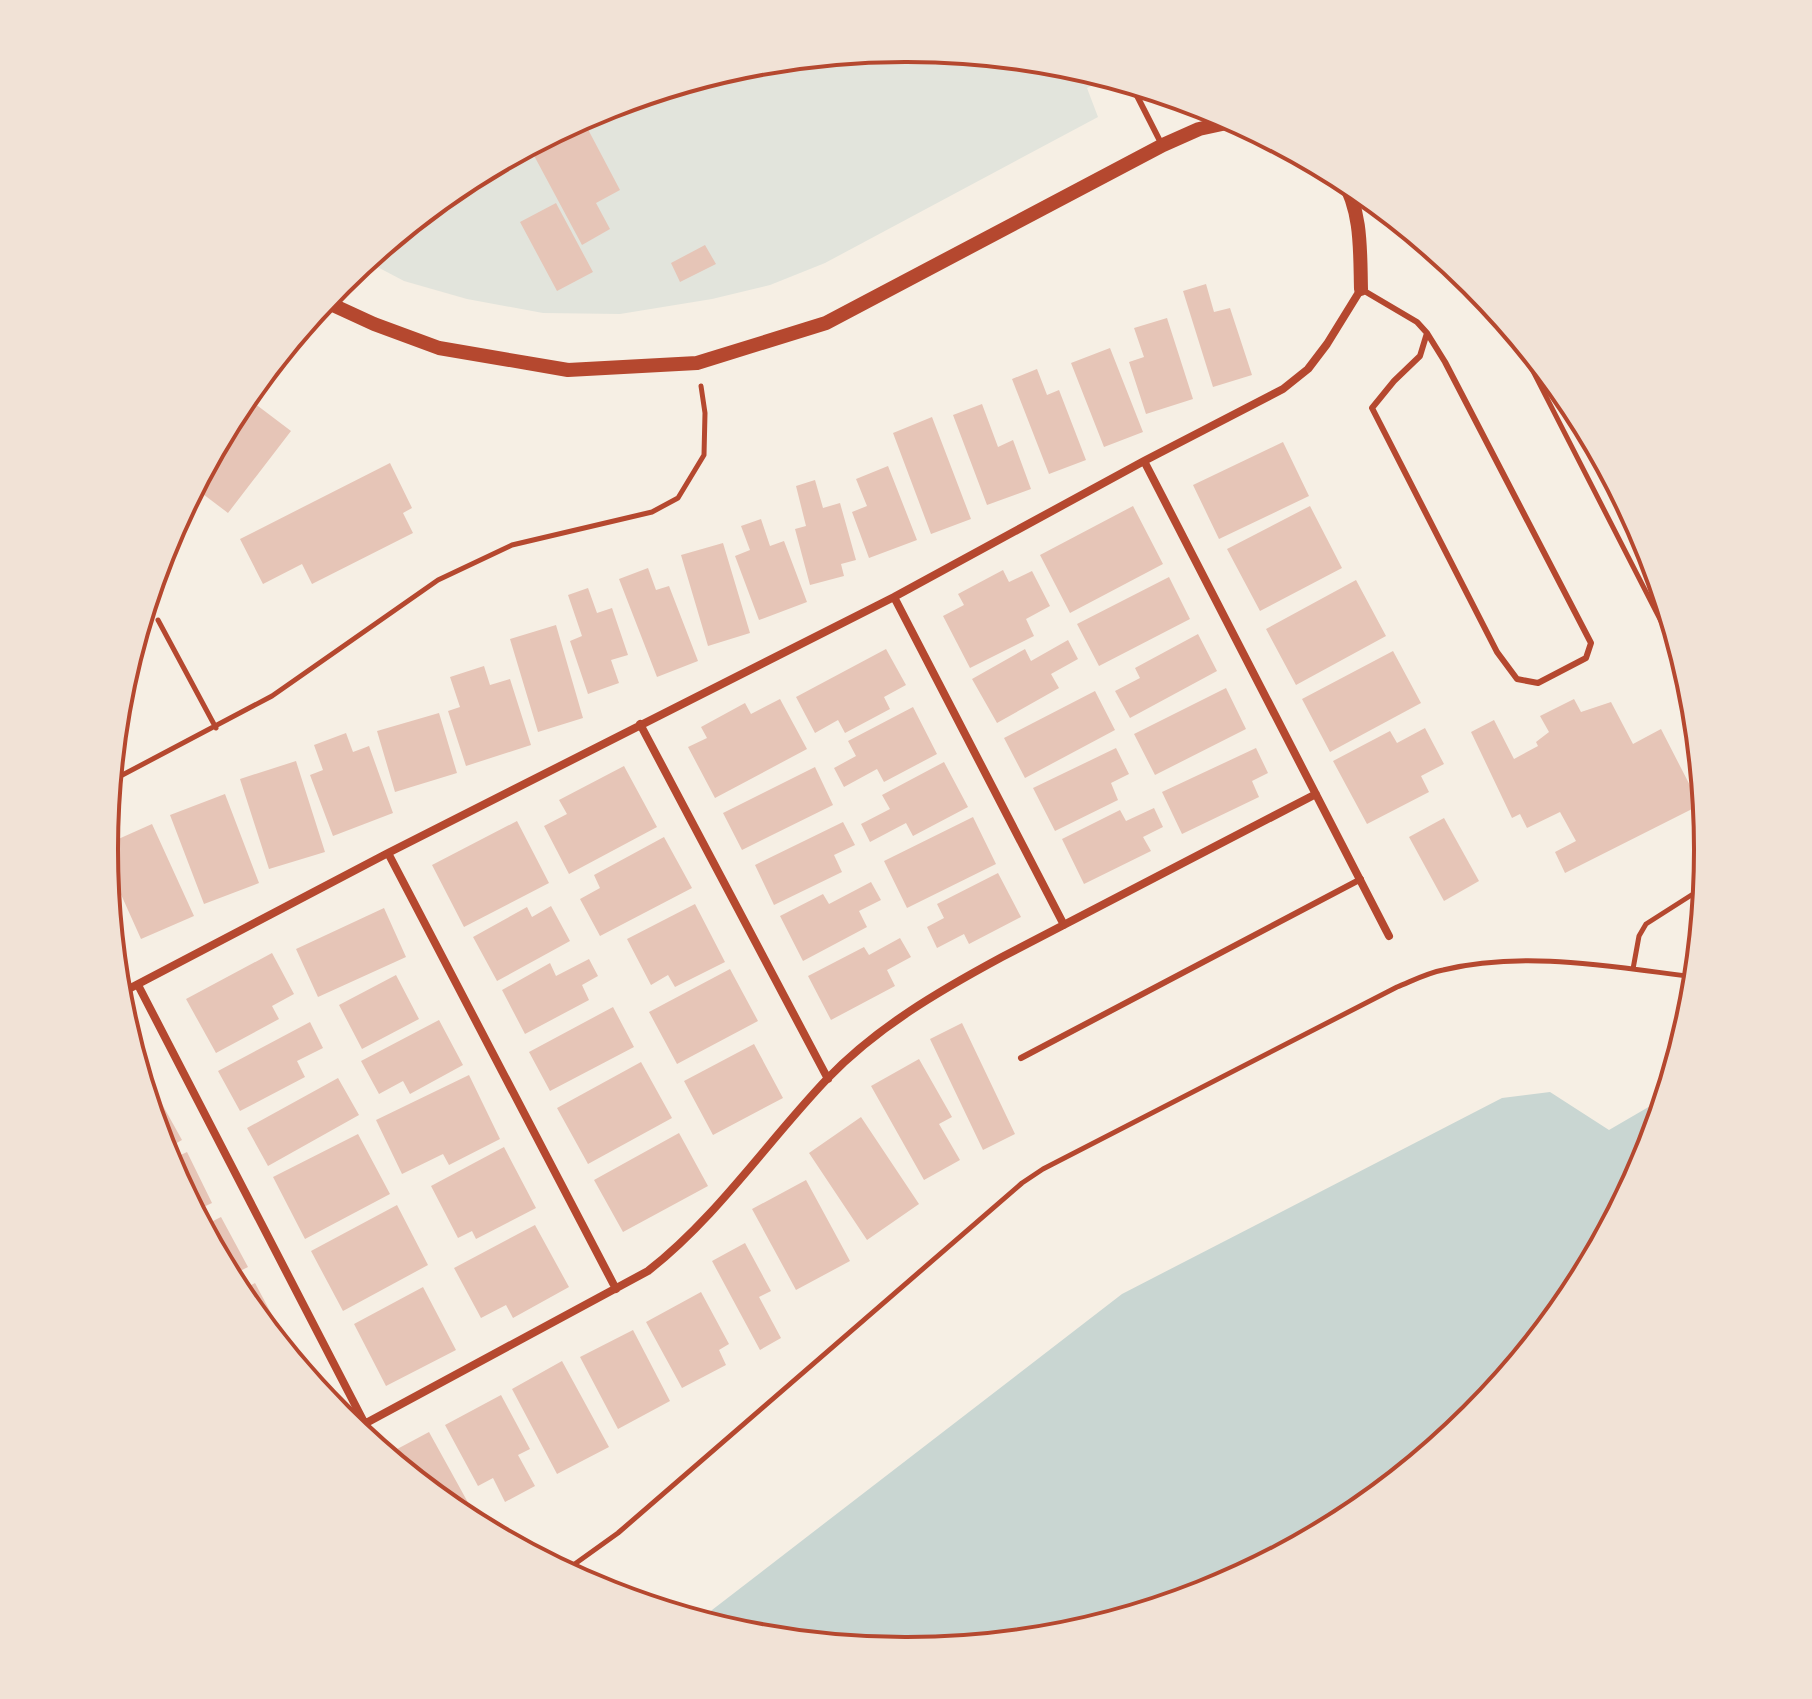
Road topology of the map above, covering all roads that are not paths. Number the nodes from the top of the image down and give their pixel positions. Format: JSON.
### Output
{"nodes":[{"id":1,"x":1138,"y":98,"type":"edge"},
{"id":2,"x":1215,"y":126,"type":"edge"},
{"id":3,"x":1163,"y":145,"type":"junction"},
{"id":4,"x":1352,"y":201,"type":"edge"},
{"id":5,"x":1361,"y":289,"type":"junction"},
{"id":6,"x":336,"y":307,"type":"edge"},
{"id":7,"x":1427,"y":333,"type":"junction"},
{"id":8,"x":1144,"y":461,"type":"junction"},
{"id":9,"x":894,"y":597,"type":"junction"},
{"id":10,"x":640,"y":724,"type":"junction"},
{"id":11,"x":1316,"y":794,"type":"junction"},
{"id":12,"x":388,"y":853,"type":"junction"},
{"id":13,"x":1361,"y":879,"type":"junction"},
{"id":14,"x":1064,"y":925,"type":"junction"},
{"id":15,"x":1389,"y":936,"type":"dead end"},
{"id":16,"x":138,"y":985,"type":"junction"},
{"id":17,"x":131,"y":988,"type":"edge"},
{"id":18,"x":1021,"y":1058,"type":"dead end"},
{"id":19,"x":828,"y":1079,"type":"junction"},
{"id":20,"x":616,"y":1289,"type":"junction"},
{"id":21,"x":362,"y":1418,"type":"edge"},
{"id":22,"x":367,"y":1423,"type":"edge"}],
"edges":[{"from":1,"to":3,"type":"lane"},
{"from":2,"to":3,"type":"street"},
{"from":3,"to":6,"type":"street"},
{"from":4,"to":5,"type":"street"},
{"from":5,"to":7,"type":"lane"},
{"from":5,"to":8,"type":"street"},
{"from":7,"to":7,"type":"lane"},
{"from":8,"to":9,"type":"street"},
{"from":8,"to":11,"type":"street"},
{"from":9,"to":10,"type":"street"},
{"from":9,"to":14,"type":"street"},
{"from":10,"to":12,"type":"street"},
{"from":10,"to":19,"type":"street"},
{"from":11,"to":13,"type":"street"},
{"from":11,"to":14,"type":"street"},
{"from":12,"to":16,"type":"street"},
{"from":12,"to":20,"type":"street"},
{"from":13,"to":15,"type":"street"},
{"from":13,"to":18,"type":"lane"},
{"from":14,"to":19,"type":"street"},
{"from":16,"to":17,"type":"street"},
{"from":16,"to":21,"type":"street"},
{"from":19,"to":20,"type":"street"},
{"from":20,"to":22,"type":"street"}]}
